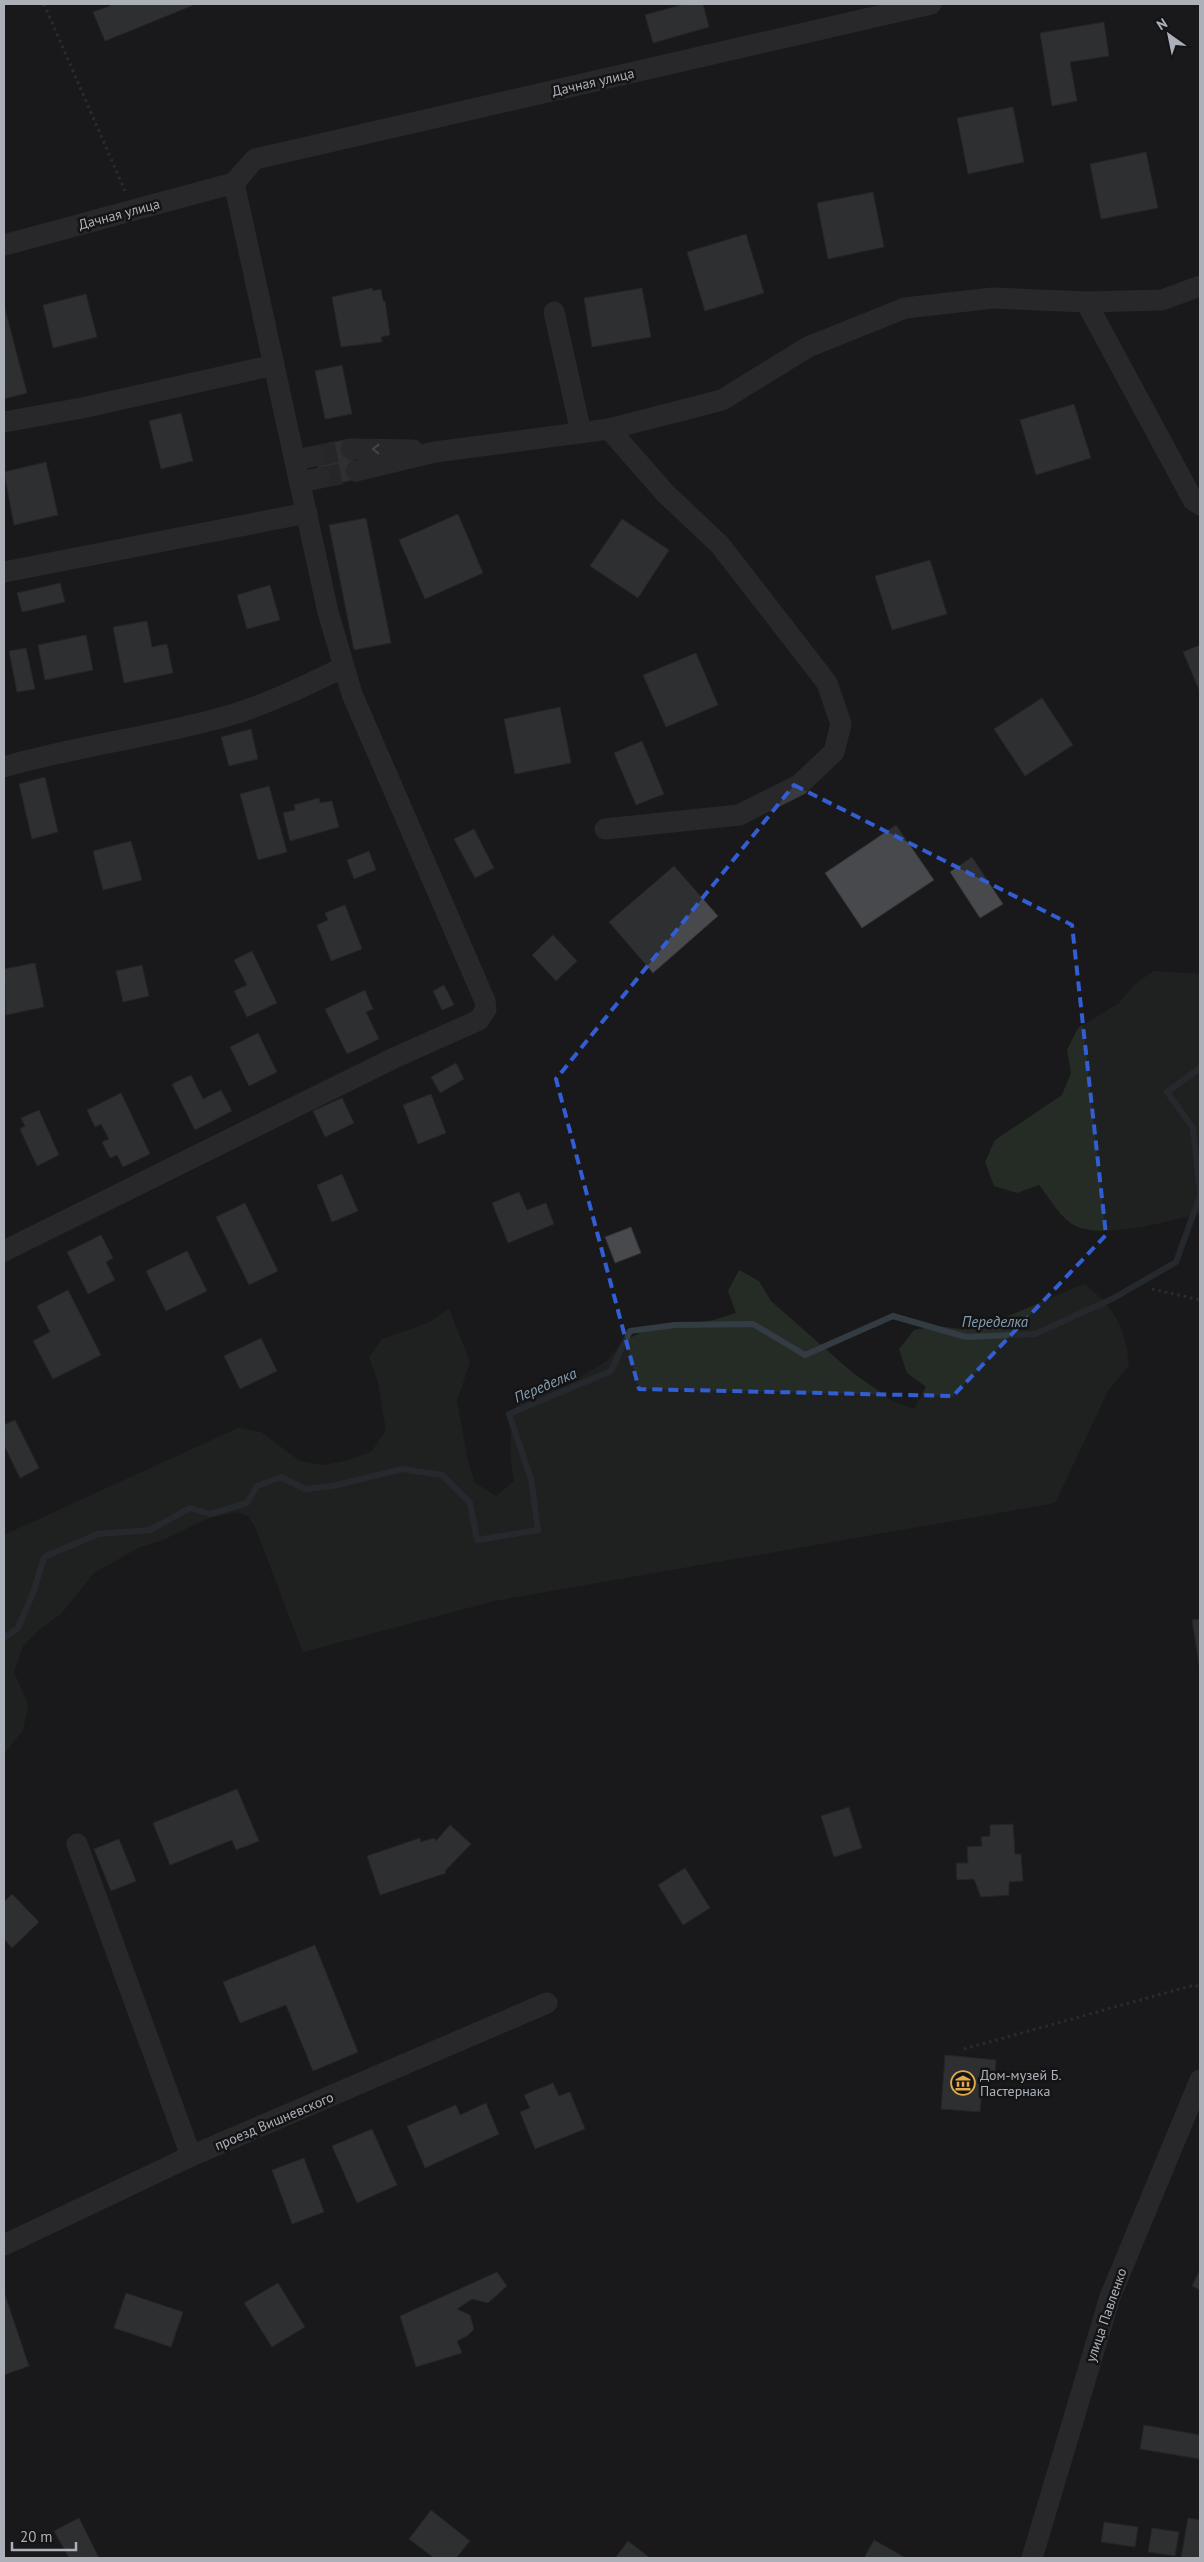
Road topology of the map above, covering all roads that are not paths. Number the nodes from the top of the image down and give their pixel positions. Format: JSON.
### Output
{"nodes":[{"id":1,"x":931,"y":4,"type":"edge"},
{"id":2,"x":234,"y":182,"type":"junction"},
{"id":3,"x":4,"y":245,"type":"edge"},
{"id":4,"x":1200,"y":286,"type":"edge"},
{"id":5,"x":1086,"y":302,"type":"junction"},
{"id":6,"x":554,"y":312,"type":"dead end"},
{"id":7,"x":274,"y":364,"type":"junction"},
{"id":8,"x":4,"y":422,"type":"edge"},
{"id":9,"x":608,"y":429,"type":"junction"},
{"id":10,"x":581,"y":432,"type":"junction"},
{"id":11,"x":351,"y":449,"type":"tunnel mouth"},
{"id":12,"x":435,"y":452,"type":"junction"},
{"id":13,"x":316,"y":456,"type":"tunnel mouth"},
{"id":14,"x":295,"y":460,"type":"junction"},
{"id":15,"x":356,"y":471,"type":"tunnel mouth"},
{"id":16,"x":1200,"y":505,"type":"edge"},
{"id":17,"x":307,"y":513,"type":"junction"},
{"id":18,"x":4,"y":572,"type":"edge"},
{"id":19,"x":344,"y":667,"type":"junction"},
{"id":20,"x":4,"y":767,"type":"edge"},
{"id":21,"x":605,"y":829,"type":"dead end"},
{"id":22,"x":4,"y":1251,"type":"edge"},
{"id":23,"x":77,"y":1844,"type":"dead end"},
{"id":24,"x":546,"y":2003,"type":"dead end"},
{"id":25,"x":1200,"y":2080,"type":"edge"},
{"id":26,"x":191,"y":2156,"type":"junction"},
{"id":27,"x":4,"y":2244,"type":"edge"},
{"id":28,"x":1032,"y":2558,"type":"edge"}],
"edges":[{"from":1,"to":2,"type":"street","name":"Дачная улица"},
{"from":2,"to":3,"type":"street","name":"Дачная улица"},
{"from":2,"to":7,"type":"street"},
{"from":4,"to":5,"type":"street"},
{"from":5,"to":9,"type":"street"},
{"from":5,"to":16,"type":"street"},
{"from":6,"to":10,"type":"street"},
{"from":7,"to":8,"type":"street"},
{"from":7,"to":14,"type":"street"},
{"from":9,"to":10,"type":"street"},
{"from":9,"to":21,"type":"street"},
{"from":10,"to":12,"type":"street"},
{"from":12,"to":11,"type":"street","one_way":true},
{"from":12,"to":15,"type":"street"},
{"from":13,"to":14,"type":"street"},
{"from":14,"to":17,"type":"street"},
{"from":17,"to":18,"type":"street"},
{"from":17,"to":19,"type":"street"},
{"from":19,"to":20,"type":"street"},
{"from":19,"to":22,"type":"street"},
{"from":23,"to":26,"type":"street"},
{"from":24,"to":26,"type":"street","name":"проезд Вишневского"},
{"from":25,"to":28,"type":"street","name":"улица Павленко"},
{"from":26,"to":27,"type":"street","name":"проезд Вишневского"}]}
